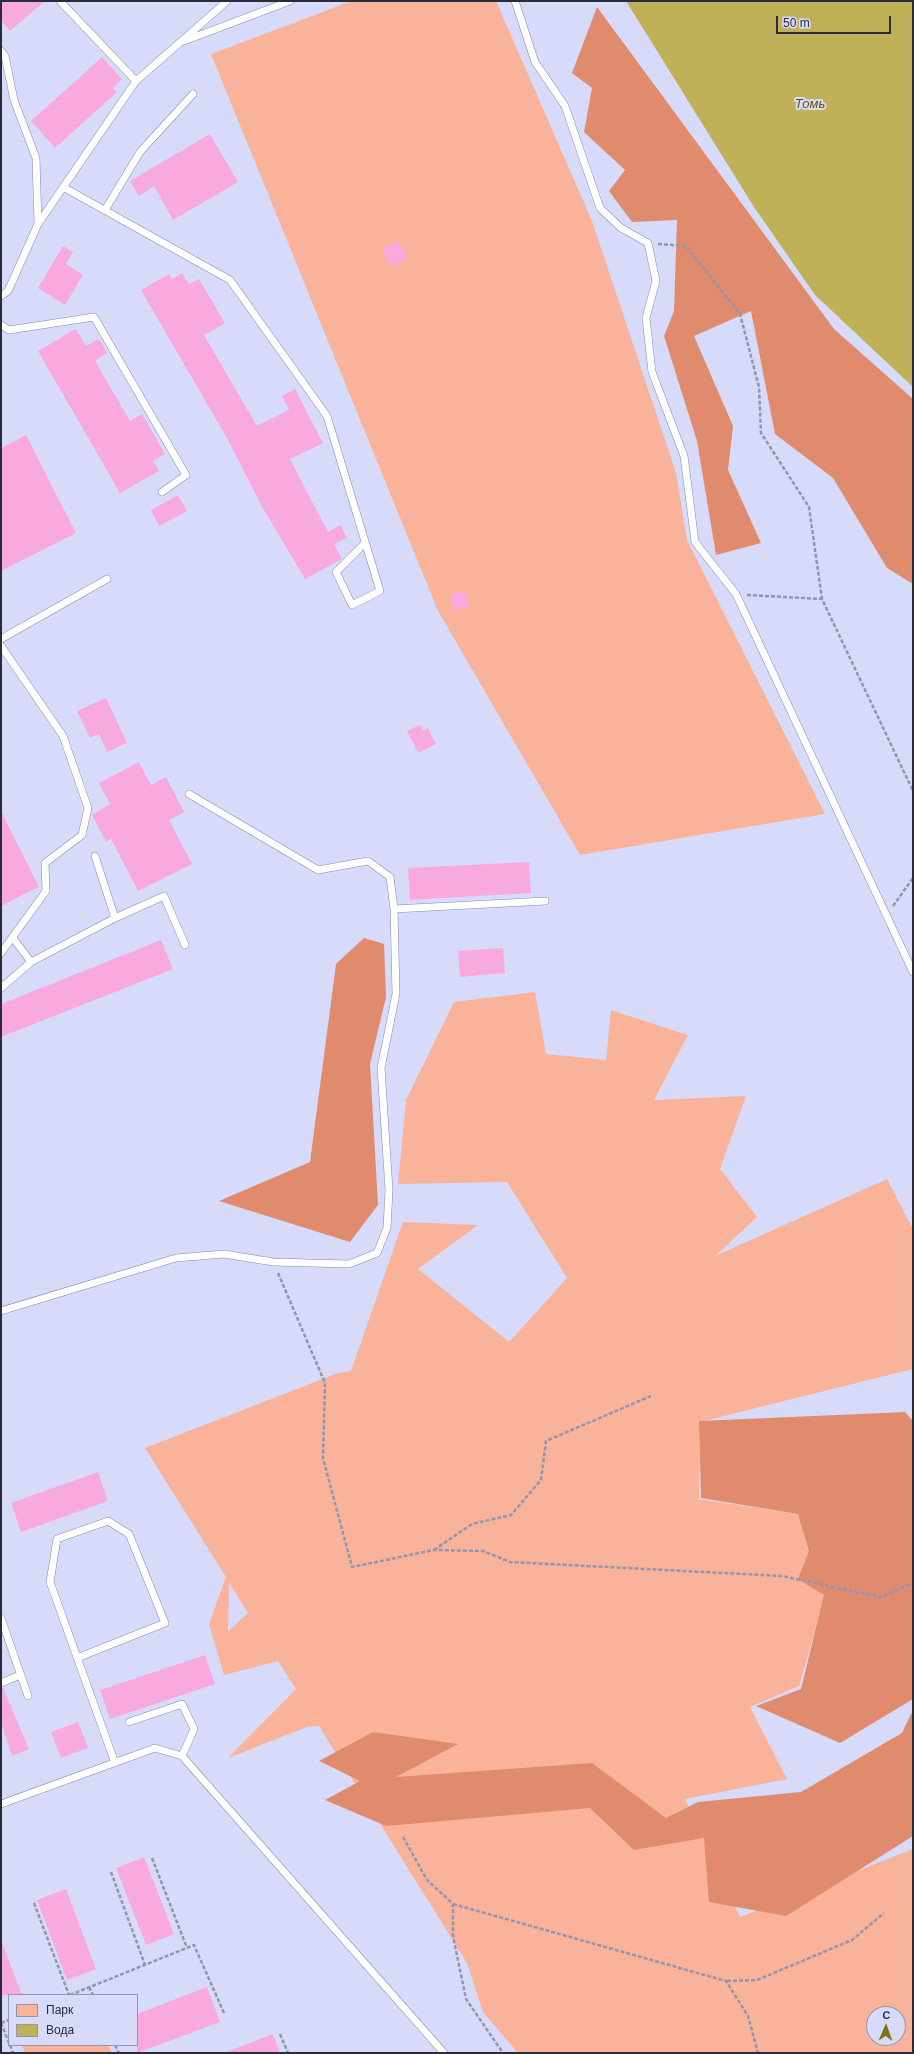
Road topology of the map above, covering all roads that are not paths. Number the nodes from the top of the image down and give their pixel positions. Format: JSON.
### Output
{"nodes":[{"id":1,"x":60,"y":1,"type":"edge"},
{"id":2,"x":68,"y":1,"type":"edge"},
{"id":3,"x":227,"y":1,"type":"edge"},
{"id":4,"x":290,"y":1,"type":"edge"},
{"id":5,"x":515,"y":1,"type":"edge"},
{"id":6,"x":68,"y":9,"type":"junction"},
{"id":7,"x":180,"y":43,"type":"junction"},
{"id":8,"x":1,"y":51,"type":"edge"},
{"id":9,"x":136,"y":81,"type":"junction"},
{"id":10,"x":193,"y":94,"type":"dead end"},
{"id":11,"x":64,"y":187,"type":"junction"},
{"id":12,"x":105,"y":210,"type":"junction"},
{"id":13,"x":38,"y":224,"type":"junction"},
{"id":14,"x":1,"y":296,"type":"edge"},
{"id":15,"x":1,"y":325,"type":"edge"},
{"id":16,"x":162,"y":492,"type":"dead end"},
{"id":17,"x":365,"y":543,"type":"junction"},
{"id":18,"x":108,"y":578,"type":"dead end"},
{"id":19,"x":1,"y":639,"type":"edge"},
{"id":20,"x":1,"y":646,"type":"edge"},
{"id":21,"x":189,"y":794,"type":"dead end"},
{"id":22,"x":95,"y":856,"type":"dead end"},
{"id":23,"x":545,"y":901,"type":"dead end"},
{"id":24,"x":394,"y":909,"type":"junction"},
{"id":25,"x":115,"y":918,"type":"junction"},
{"id":26,"x":13,"y":938,"type":"junction"},
{"id":27,"x":185,"y":945,"type":"dead end"},
{"id":28,"x":2,"y":950,"type":"edge"},
{"id":29,"x":31,"y":962,"type":"junction"},
{"id":30,"x":913,"y":972,"type":"edge"},
{"id":31,"x":1,"y":988,"type":"edge"},
{"id":32,"x":1,"y":1311,"type":"edge"},
{"id":33,"x":1,"y":1618,"type":"edge"},
{"id":34,"x":77,"y":1658,"type":"junction"},
{"id":35,"x":20,"y":1675,"type":"junction"},
{"id":36,"x":1,"y":1683,"type":"edge"},
{"id":37,"x":28,"y":1696,"type":"dead end"},
{"id":38,"x":129,"y":1722,"type":"dead end"},
{"id":39,"x":182,"y":1756,"type":"junction"},
{"id":40,"x":115,"y":1763,"type":"junction"},
{"id":41,"x":1,"y":1804,"type":"edge"},
{"id":42,"x":444,"y":2053,"type":"edge"}],
"edges":[{"from":1,"to":6,"type":"lane"},
{"from":2,"to":6,"type":"lane"},
{"from":3,"to":7,"type":"lane"},
{"from":4,"to":7,"type":"lane"},
{"from":5,"to":30,"type":"lane"},
{"from":6,"to":9,"type":"lane"},
{"from":7,"to":9,"type":"lane"},
{"from":8,"to":13,"type":"lane"},
{"from":9,"to":11,"type":"lane"},
{"from":10,"to":12,"type":"lane"},
{"from":11,"to":12,"type":"lane"},
{"from":11,"to":13,"type":"lane"},
{"from":12,"to":17,"type":"lane"},
{"from":13,"to":14,"type":"lane"},
{"from":15,"to":16,"type":"lane"},
{"from":17,"to":17,"type":"lane"},
{"from":18,"to":19,"type":"lane"},
{"from":20,"to":26,"type":"lane"},
{"from":21,"to":24,"type":"lane"},
{"from":22,"to":25,"type":"lane"},
{"from":23,"to":24,"type":"lane"},
{"from":24,"to":32,"type":"lane"},
{"from":25,"to":27,"type":"lane"},
{"from":25,"to":29,"type":"lane"},
{"from":26,"to":28,"type":"lane"},
{"from":26,"to":29,"type":"lane"},
{"from":29,"to":31,"type":"lane"},
{"from":33,"to":35,"type":"lane"},
{"from":34,"to":34,"type":"lane"},
{"from":34,"to":40,"type":"lane"},
{"from":35,"to":36,"type":"lane"},
{"from":35,"to":37,"type":"lane"},
{"from":38,"to":39,"type":"lane"},
{"from":39,"to":40,"type":"lane"},
{"from":39,"to":42,"type":"lane"},
{"from":40,"to":41,"type":"lane"}]}
